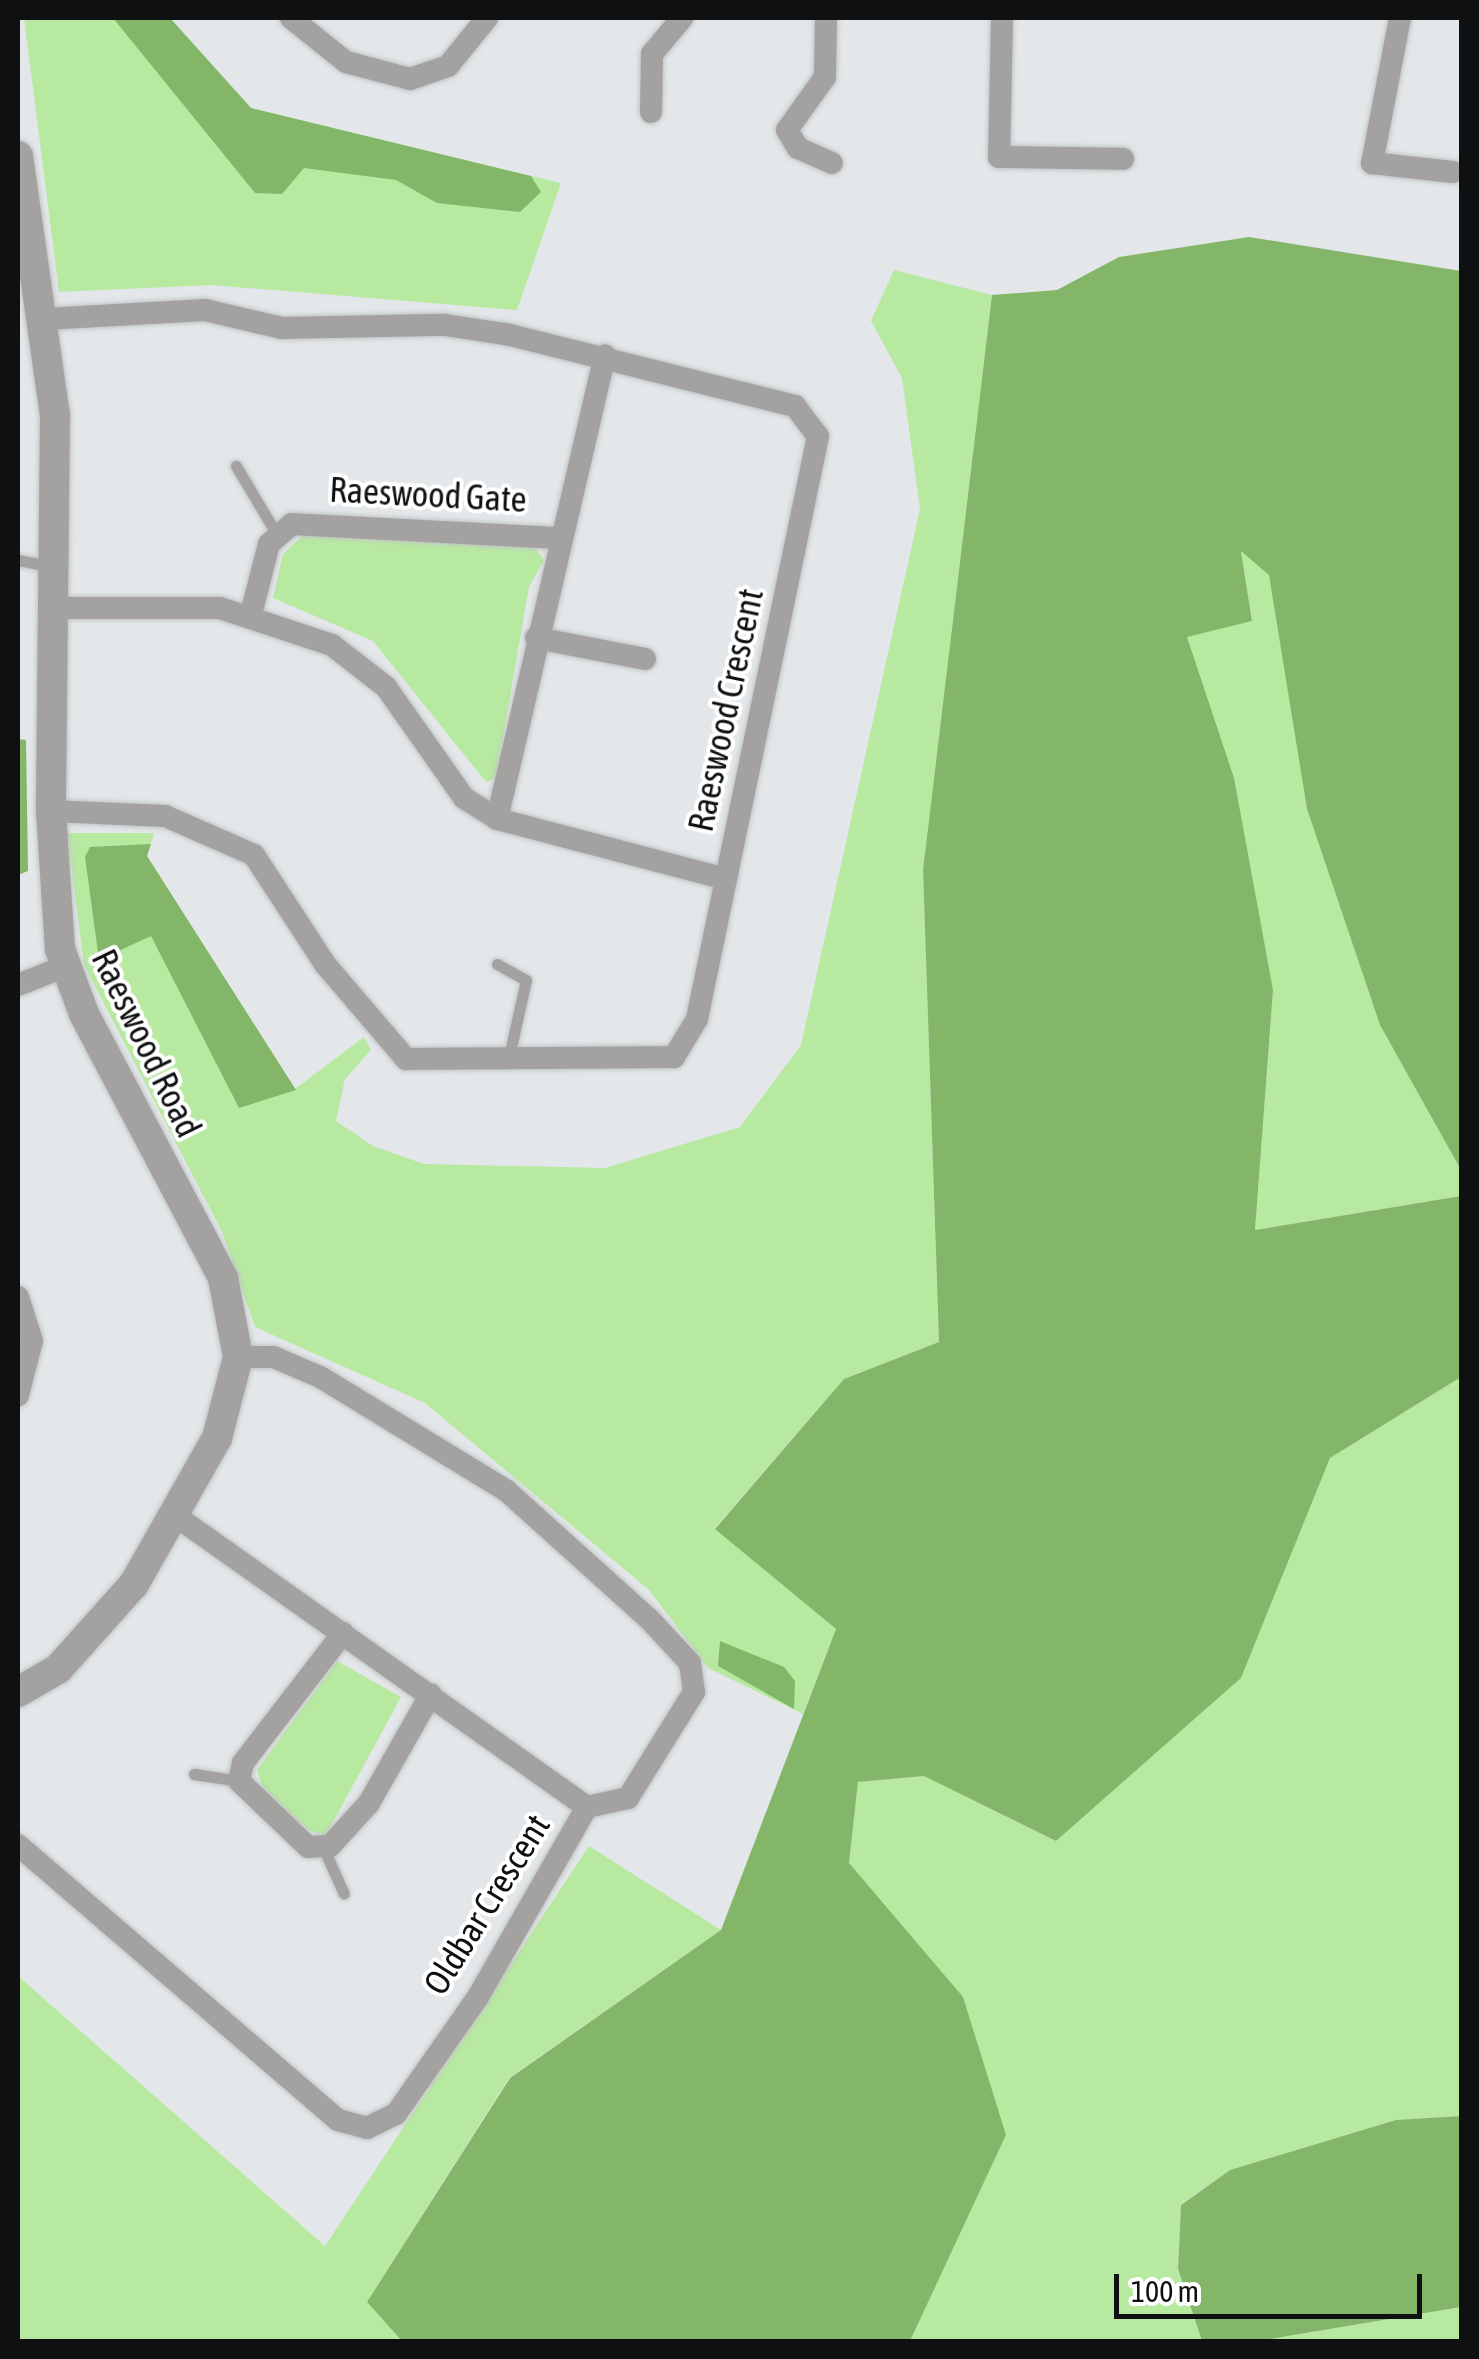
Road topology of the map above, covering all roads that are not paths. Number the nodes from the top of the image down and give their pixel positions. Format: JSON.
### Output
{"nodes":[{"id":1,"x":291,"y":18,"type":"edge"},
{"id":2,"x":487,"y":18,"type":"edge"},
{"id":3,"x":682,"y":18,"type":"edge"},
{"id":4,"x":826,"y":18,"type":"edge"},
{"id":5,"x":1002,"y":18,"type":"edge"},
{"id":6,"x":1400,"y":18,"type":"edge"},
{"id":7,"x":651,"y":112,"type":"dead end"},
{"id":8,"x":18,"y":156,"type":"edge"},
{"id":9,"x":1123,"y":159,"type":"dead end"},
{"id":10,"x":832,"y":163,"type":"dead end"},
{"id":11,"x":1452,"y":172,"type":"dead end"},
{"id":12,"x":45,"y":319,"type":"junction"},
{"id":13,"x":605,"y":355,"type":"junction"},
{"id":14,"x":236,"y":466,"type":"dead end"},
{"id":15,"x":276,"y":533,"type":"junction"},
{"id":16,"x":556,"y":538,"type":"junction"},
{"id":17,"x":18,"y":560,"type":"edge"},
{"id":18,"x":58,"y":568,"type":"junction"},
{"id":19,"x":58,"y":608,"type":"junction"},
{"id":20,"x":251,"y":614,"type":"junction"},
{"id":21,"x":536,"y":638,"type":"junction"},
{"id":22,"x":646,"y":659,"type":"dead end"},
{"id":23,"x":51,"y":810,"type":"junction"},
{"id":24,"x":497,"y":819,"type":"junction"},
{"id":25,"x":726,"y":879,"type":"junction"},
{"id":26,"x":497,"y":964,"type":"dead end"},
{"id":27,"x":66,"y":966,"type":"junction"},
{"id":28,"x":18,"y":985,"type":"edge"},
{"id":29,"x":508,"y":1061,"type":"junction"},
{"id":30,"x":18,"y":1297,"type":"edge"},
{"id":31,"x":238,"y":1357,"type":"junction"},
{"id":32,"x":18,"y":1395,"type":"edge"},
{"id":33,"x":173,"y":1514,"type":"junction"},
{"id":34,"x":343,"y":1633,"type":"junction"},
{"id":35,"x":18,"y":1692,"type":"edge"},
{"id":36,"x":431,"y":1694,"type":"junction"},
{"id":37,"x":194,"y":1774,"type":"dead end"},
{"id":38,"x":239,"y":1781,"type":"junction"},
{"id":39,"x":587,"y":1807,"type":"junction"},
{"id":40,"x":18,"y":1844,"type":"edge"},
{"id":41,"x":323,"y":1847,"type":"junction"},
{"id":42,"x":344,"y":1894,"type":"dead end"}],
"edges":[{"from":1,"to":2,"type":"street"},
{"from":3,"to":7,"type":"street"},
{"from":4,"to":10,"type":"street"},
{"from":5,"to":9,"type":"street"},
{"from":6,"to":11,"type":"street"},
{"from":8,"to":12,"type":"street","name":"Raeswood Road"},
{"from":12,"to":13,"type":"street","name":"Raeswood Crescent"},
{"from":12,"to":18,"type":"street","name":"Raeswood Road"},
{"from":13,"to":16,"type":"street"},
{"from":13,"to":25,"type":"street","name":"Raeswood Crescent"},
{"from":14,"to":15,"type":"lane"},
{"from":15,"to":16,"type":"street","name":"Raeswood Gate"},
{"from":15,"to":20,"type":"street"},
{"from":16,"to":21,"type":"street","name":"Raeswood Gate"},
{"from":17,"to":18,"type":"lane"},
{"from":18,"to":19,"type":"street","name":"Raeswood Road"},
{"from":19,"to":20,"type":"street"},
{"from":19,"to":23,"type":"street","name":"Raeswood Road"},
{"from":20,"to":24,"type":"street"},
{"from":21,"to":22,"type":"street"},
{"from":21,"to":24,"type":"street","name":"Raeswood Gate"},
{"from":23,"to":27,"type":"street","name":"Raeswood Road"},
{"from":23,"to":29,"type":"street","name":"Raeswood Crescent"},
{"from":24,"to":25,"type":"street"},
{"from":25,"to":29,"type":"street","name":"Raeswood Crescent"},
{"from":26,"to":29,"type":"lane"},
{"from":27,"to":28,"type":"street"},
{"from":27,"to":31,"type":"street","name":"Raeswood Road"},
{"from":30,"to":32,"type":"street"},
{"from":31,"to":33,"type":"street","name":"Raeswood Road"},
{"from":31,"to":39,"type":"street","name":"Oldbar Crescent"},
{"from":33,"to":34,"type":"street"},
{"from":33,"to":35,"type":"street","name":"Raeswood Road"},
{"from":34,"to":36,"type":"street"},
{"from":34,"to":38,"type":"street"},
{"from":36,"to":39,"type":"street"},
{"from":36,"to":41,"type":"street"},
{"from":37,"to":38,"type":"lane"},
{"from":38,"to":41,"type":"street"},
{"from":39,"to":40,"type":"street","name":"Oldbar Crescent"},
{"from":41,"to":42,"type":"lane"}]}
